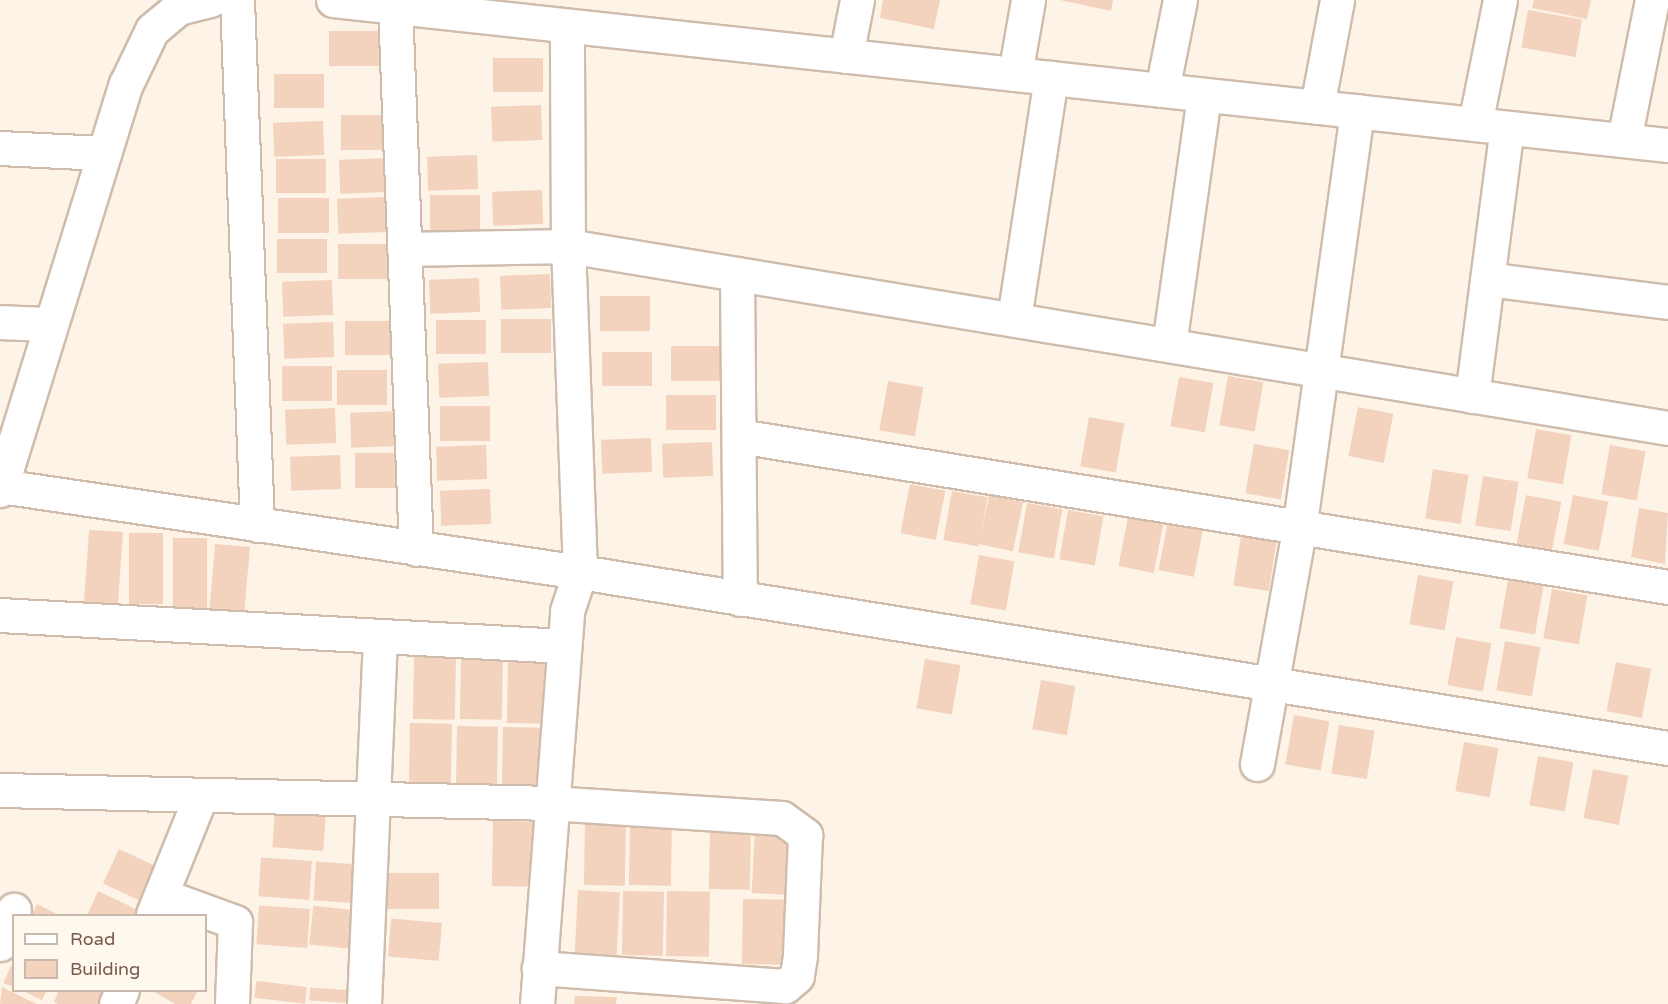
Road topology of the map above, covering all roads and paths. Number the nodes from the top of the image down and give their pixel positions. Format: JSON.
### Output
{"nodes":[{"id":1,"x":210,"y":0,"type":"edge"},
{"id":2,"x":237,"y":0,"type":"edge"},
{"id":3,"x":333,"y":0,"type":"edge"},
{"id":4,"x":857,"y":0,"type":"edge"},
{"id":5,"x":1028,"y":0,"type":"edge"},
{"id":6,"x":1180,"y":0,"type":"edge"},
{"id":7,"x":1337,"y":0,"type":"edge"},
{"id":8,"x":1500,"y":0,"type":"edge"},
{"id":9,"x":1652,"y":0,"type":"edge"},
{"id":10,"x":179,"y":4,"type":"edge"},
{"id":11,"x":444,"y":5,"type":"edge"},
{"id":12,"x":395,"y":6,"type":"junction"},
{"id":13,"x":567,"y":26,"type":"junction"},
{"id":14,"x":846,"y":56,"type":"junction"},
{"id":15,"x":1015,"y":74,"type":"junction"},
{"id":16,"x":1051,"y":78,"type":"junction"},
{"id":17,"x":1162,"y":90,"type":"junction"},
{"id":18,"x":1204,"y":95,"type":"junction"},
{"id":19,"x":1317,"y":107,"type":"junction"},
{"id":20,"x":1357,"y":111,"type":"junction"},
{"id":21,"x":1475,"y":124,"type":"junction"},
{"id":22,"x":1508,"y":128,"type":"junction"},
{"id":23,"x":1624,"y":140,"type":"junction"},
{"id":24,"x":1668,"y":145,"type":"edge"},
{"id":25,"x":0,"y":148,"type":"edge"},
{"id":26,"x":104,"y":153,"type":"junction"},
{"id":27,"x":568,"y":246,"type":"junction"},
{"id":28,"x":404,"y":249,"type":"junction"},
{"id":29,"x":737,"y":274,"type":"junction"},
{"id":30,"x":1487,"y":279,"type":"junction"},
{"id":31,"x":1668,"y":302,"type":"edge"},
{"id":32,"x":1014,"y":319,"type":"junction"},
{"id":33,"x":0,"y":322,"type":"edge"},
{"id":34,"x":50,"y":324,"type":"junction"},
{"id":35,"x":1169,"y":345,"type":"junction"},
{"id":36,"x":1322,"y":371,"type":"junction"},
{"id":37,"x":1472,"y":396,"type":"junction"},
{"id":38,"x":1668,"y":428,"type":"edge"},
{"id":39,"x":739,"y":436,"type":"junction"},
{"id":40,"x":6,"y":449,"type":"edge"},
{"id":41,"x":1,"y":488,"type":"edge"},
{"id":42,"x":257,"y":525,"type":"junction"},
{"id":43,"x":1299,"y":530,"type":"junction"},
{"id":44,"x":416,"y":549,"type":"junction"},
{"id":45,"x":580,"y":572,"type":"junction"},
{"id":46,"x":1668,"y":587,"type":"edge"},
{"id":47,"x":740,"y":599,"type":"junction"},
{"id":48,"x":0,"y":615,"type":"edge"},
{"id":49,"x":380,"y":636,"type":"junction"},
{"id":50,"x":564,"y":646,"type":"junction"},
{"id":51,"x":1272,"y":683,"type":"junction"},
{"id":52,"x":1668,"y":748,"type":"edge"},
{"id":53,"x":1257,"y":764,"type":"dead end"},
{"id":54,"x":0,"y":790,"type":"edge"},
{"id":55,"x":201,"y":795,"type":"junction"},
{"id":56,"x":374,"y":799,"type":"junction"},
{"id":57,"x":550,"y":803,"type":"junction"},
{"id":58,"x":156,"y":905,"type":"edge"},
{"id":59,"x":14,"y":910,"type":"dead end"},
{"id":60,"x":12,"y":914,"type":"edge"},
{"id":61,"x":198,"y":914,"type":"edge"},
{"id":62,"x":12,"y":915,"type":"edge"},
{"id":63,"x":207,"y":916,"type":"edge"},
{"id":64,"x":0,"y":944,"type":"edge"},
{"id":65,"x":539,"y":968,"type":"junction"},
{"id":66,"x":715,"y":993,"type":"edge"},
{"id":67,"x":232,"y":1004,"type":"edge"},
{"id":68,"x":364,"y":1004,"type":"edge"},
{"id":69,"x":537,"y":1004,"type":"edge"}],
"edges":[{"from":1,"to":10,"type":"street"},
{"from":2,"to":42,"type":"street"},
{"from":3,"to":12,"type":"street"},
{"from":4,"to":14,"type":"street"},
{"from":5,"to":15,"type":"street"},
{"from":6,"to":17,"type":"street"},
{"from":7,"to":19,"type":"street"},
{"from":8,"to":21,"type":"street"},
{"from":9,"to":23,"type":"street"},
{"from":10,"to":26,"type":"street"},
{"from":11,"to":12,"type":"street"},
{"from":11,"to":13,"type":"street"},
{"from":12,"to":28,"type":"street"},
{"from":13,"to":14,"type":"street"},
{"from":13,"to":27,"type":"street"},
{"from":14,"to":15,"type":"street"},
{"from":15,"to":16,"type":"street"},
{"from":16,"to":17,"type":"street"},
{"from":16,"to":32,"type":"street"},
{"from":17,"to":18,"type":"street"},
{"from":18,"to":19,"type":"street"},
{"from":18,"to":35,"type":"street"},
{"from":19,"to":20,"type":"street"},
{"from":20,"to":21,"type":"street"},
{"from":20,"to":36,"type":"street"},
{"from":21,"to":22,"type":"street"},
{"from":22,"to":23,"type":"street"},
{"from":22,"to":30,"type":"street"},
{"from":23,"to":24,"type":"street"},
{"from":25,"to":26,"type":"street"},
{"from":26,"to":34,"type":"street"},
{"from":27,"to":28,"type":"street"},
{"from":27,"to":29,"type":"street"},
{"from":27,"to":45,"type":"street"},
{"from":28,"to":44,"type":"street"},
{"from":29,"to":32,"type":"street"},
{"from":29,"to":39,"type":"street"},
{"from":30,"to":31,"type":"street"},
{"from":30,"to":37,"type":"street"},
{"from":32,"to":35,"type":"street"},
{"from":33,"to":34,"type":"street"},
{"from":34,"to":40,"type":"street"},
{"from":35,"to":36,"type":"street"},
{"from":36,"to":37,"type":"street"},
{"from":36,"to":43,"type":"street"},
{"from":37,"to":38,"type":"street"},
{"from":39,"to":43,"type":"street"},
{"from":39,"to":47,"type":"street"},
{"from":40,"to":41,"type":"street"},
{"from":41,"to":42,"type":"street"},
{"from":42,"to":44,"type":"street"},
{"from":43,"to":46,"type":"street"},
{"from":43,"to":51,"type":"street"},
{"from":44,"to":45,"type":"street"},
{"from":45,"to":47,"type":"street"},
{"from":45,"to":50,"type":"street"},
{"from":47,"to":51,"type":"street"},
{"from":48,"to":49,"type":"street"},
{"from":49,"to":50,"type":"street"},
{"from":49,"to":56,"type":"street"},
{"from":50,"to":57,"type":"street"},
{"from":51,"to":52,"type":"street"},
{"from":51,"to":53,"type":"street"},
{"from":54,"to":55,"type":"street"},
{"from":55,"to":56,"type":"street"},
{"from":55,"to":58,"type":"street"},
{"from":56,"to":57,"type":"street"},
{"from":56,"to":68,"type":"street"},
{"from":57,"to":65,"type":"street"},
{"from":57,"to":66,"type":"street"},
{"from":58,"to":61,"type":"street"},
{"from":59,"to":60,"type":"street"},
{"from":62,"to":64,"type":"street"},
{"from":63,"to":67,"type":"street"},
{"from":65,"to":66,"type":"street"},
{"from":65,"to":69,"type":"street"}]}
